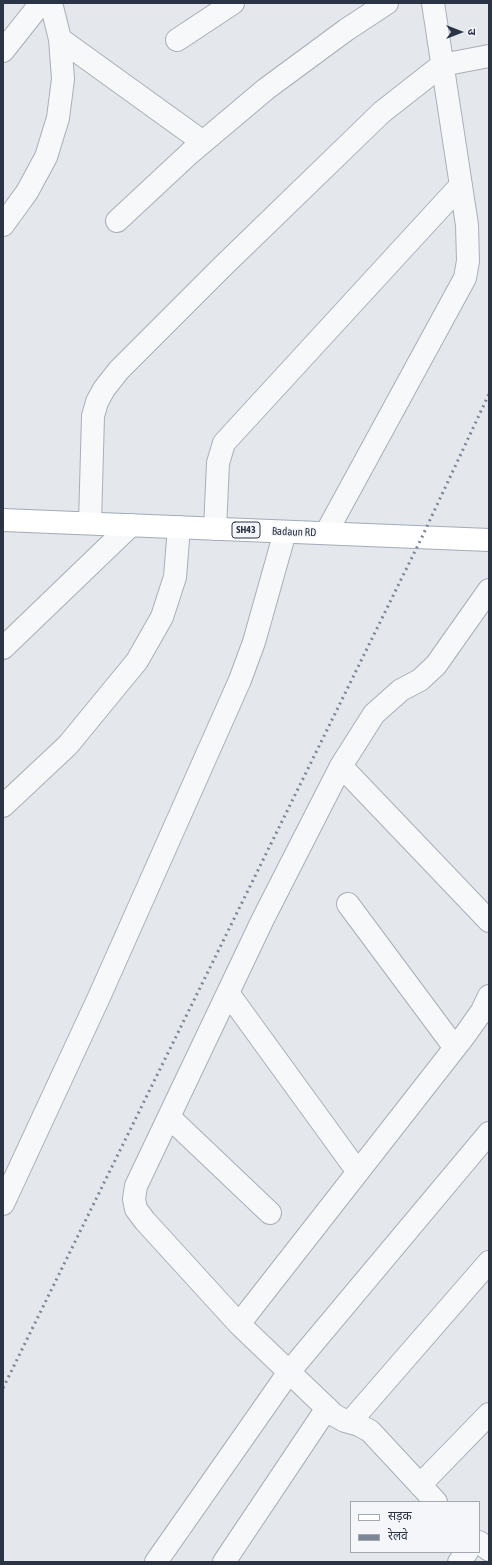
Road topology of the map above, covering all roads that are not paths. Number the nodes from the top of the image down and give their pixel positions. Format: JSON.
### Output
{"nodes":[{"id":1,"x":41,"y":3,"type":"edge"},
{"id":2,"x":51,"y":3,"type":"edge"},
{"id":3,"x":233,"y":3,"type":"edge"},
{"id":4,"x":386,"y":3,"type":"edge"},
{"id":5,"x":433,"y":3,"type":"edge"},
{"id":6,"x":60,"y":39,"type":"junction"},
{"id":7,"x":177,"y":40,"type":"dead end"},
{"id":8,"x":3,"y":51,"type":"edge"},
{"id":9,"x":489,"y":56,"type":"edge"},
{"id":10,"x":442,"y":65,"type":"junction"},
{"id":11,"x":202,"y":142,"type":"junction"},
{"id":12,"x":461,"y":185,"type":"junction"},
{"id":13,"x":117,"y":221,"type":"dead end"},
{"id":14,"x":3,"y":225,"type":"edge"},
{"id":15,"x":3,"y":520,"type":"edge"},
{"id":16,"x":90,"y":523,"type":"junction"},
{"id":17,"x":131,"y":525,"type":"junction"},
{"id":18,"x":179,"y":527,"type":"junction"},
{"id":19,"x":215,"y":529,"type":"junction"},
{"id":20,"x":285,"y":532,"type":"junction"},
{"id":21,"x":326,"y":533,"type":"junction"},
{"id":22,"x":489,"y":540,"type":"edge"},
{"id":23,"x":489,"y":590,"type":"edge"},
{"id":24,"x":3,"y":648,"type":"edge"},
{"id":25,"x":341,"y":766,"type":"junction"},
{"id":26,"x":3,"y":806,"type":"edge"},
{"id":27,"x":348,"y":904,"type":"dead end"},
{"id":28,"x":489,"y":920,"type":"edge"},
{"id":29,"x":228,"y":993,"type":"junction"},
{"id":30,"x":489,"y":997,"type":"edge"},
{"id":31,"x":455,"y":1048,"type":"junction"},
{"id":32,"x":169,"y":1118,"type":"junction"},
{"id":33,"x":489,"y":1133,"type":"edge"},
{"id":34,"x":358,"y":1172,"type":"junction"},
{"id":35,"x":3,"y":1204,"type":"edge"},
{"id":36,"x":270,"y":1213,"type":"dead end"},
{"id":37,"x":489,"y":1262,"type":"edge"},
{"id":38,"x":239,"y":1324,"type":"junction"},
{"id":39,"x":289,"y":1372,"type":"junction"},
{"id":40,"x":327,"y":1408,"type":"junction"},
{"id":41,"x":489,"y":1414,"type":"edge"},
{"id":42,"x":350,"y":1422,"type":"junction"},
{"id":43,"x":420,"y":1485,"type":"junction"},
{"id":44,"x":435,"y":1501,"type":"edge"},
{"id":45,"x":480,"y":1543,"type":"edge"},
{"id":46,"x":489,"y":1550,"type":"edge"},
{"id":47,"x":466,"y":1553,"type":"edge"},
{"id":48,"x":156,"y":1562,"type":"edge"},
{"id":49,"x":224,"y":1562,"type":"edge"},
{"id":50,"x":459,"y":1562,"type":"edge"}],
"edges":[{"from":1,"to":8,"type":"street"},
{"from":2,"to":6,"type":"street"},
{"from":3,"to":7,"type":"street"},
{"from":4,"to":11,"type":"street"},
{"from":5,"to":10,"type":"street"},
{"from":6,"to":11,"type":"street"},
{"from":6,"to":14,"type":"street"},
{"from":9,"to":10,"type":"street"},
{"from":10,"to":12,"type":"street"},
{"from":10,"to":16,"type":"street"},
{"from":11,"to":13,"type":"street"},
{"from":12,"to":19,"type":"street"},
{"from":12,"to":21,"type":"street"},
{"from":15,"to":16,"type":"main road","name":"Badaun RD","number":"SH43"},
{"from":16,"to":17,"type":"main road","name":"Badaun RD","number":"SH43"},
{"from":17,"to":18,"type":"main road","name":"Badaun RD","number":"SH43"},
{"from":17,"to":24,"type":"street"},
{"from":18,"to":19,"type":"main road","name":"Badaun RD","number":"SH43"},
{"from":18,"to":26,"type":"street"},
{"from":19,"to":20,"type":"main road","name":"Badaun RD","number":"SH43"},
{"from":20,"to":21,"type":"main road","name":"Badaun RD","number":"SH43"},
{"from":20,"to":35,"type":"street"},
{"from":21,"to":22,"type":"main road","name":"Badaun RD","number":"SH43"},
{"from":23,"to":25,"type":"street"},
{"from":25,"to":28,"type":"street"},
{"from":25,"to":29,"type":"street"},
{"from":27,"to":31,"type":"street"},
{"from":29,"to":32,"type":"street"},
{"from":29,"to":34,"type":"street"},
{"from":30,"to":31,"type":"street"},
{"from":31,"to":34,"type":"street"},
{"from":32,"to":36,"type":"street"},
{"from":32,"to":38,"type":"street"},
{"from":33,"to":39,"type":"street"},
{"from":34,"to":38,"type":"street"},
{"from":37,"to":42,"type":"street"},
{"from":38,"to":39,"type":"street"},
{"from":39,"to":40,"type":"street"},
{"from":39,"to":48,"type":"street"},
{"from":40,"to":42,"type":"street"},
{"from":40,"to":49,"type":"street"},
{"from":41,"to":43,"type":"street"},
{"from":42,"to":43,"type":"street"},
{"from":43,"to":44,"type":"street"},
{"from":45,"to":46,"type":"street"},
{"from":47,"to":50,"type":"street"}]}
